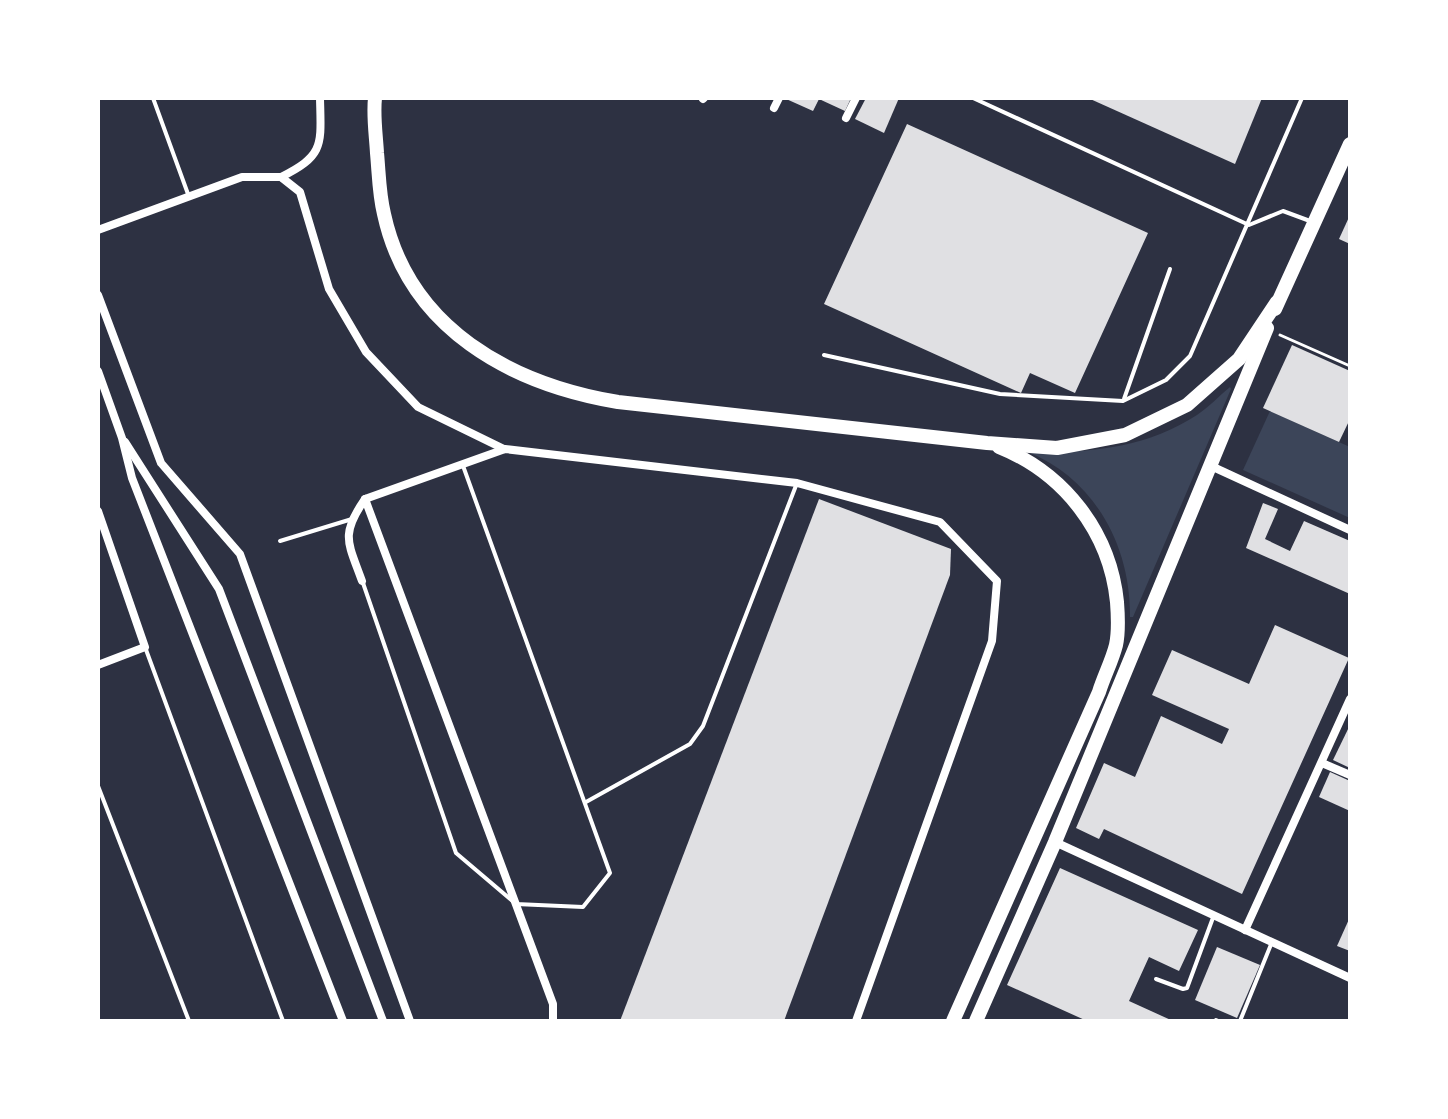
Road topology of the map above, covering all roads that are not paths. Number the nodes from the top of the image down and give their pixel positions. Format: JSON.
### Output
{"nodes":[{"id":1,"x":153,"y":98,"type":"edge"},
{"id":2,"x":320,"y":98,"type":"edge"},
{"id":3,"x":375,"y":98,"type":"edge"},
{"id":4,"x":779,"y":98,"type":"edge"},
{"id":5,"x":856,"y":98,"type":"edge"},
{"id":6,"x":973,"y":98,"type":"edge"},
{"id":7,"x":1302,"y":98,"type":"edge"},
{"id":8,"x":774,"y":108,"type":"dead end"},
{"id":9,"x":846,"y":118,"type":"dead end"},
{"id":10,"x":1350,"y":144,"type":"edge"},
{"id":11,"x":281,"y":177,"type":"junction"},
{"id":12,"x":189,"y":197,"type":"junction"},
{"id":13,"x":1314,"y":223,"type":"junction"},
{"id":14,"x":1249,"y":225,"type":"junction"},
{"id":15,"x":98,"y":230,"type":"edge"},
{"id":16,"x":1170,"y":269,"type":"dead end"},
{"id":17,"x":98,"y":295,"type":"edge"},
{"id":18,"x":1277,"y":302,"type":"junction"},
{"id":19,"x":824,"y":355,"type":"dead end"},
{"id":20,"x":98,"y":371,"type":"edge"},
{"id":21,"x":1123,"y":401,"type":"junction"},
{"id":22,"x":122,"y":438,"type":"junction"},
{"id":23,"x":987,"y":443,"type":"junction"},
{"id":24,"x":505,"y":449,"type":"junction"},
{"id":25,"x":462,"y":463,"type":"junction"},
{"id":26,"x":1211,"y":466,"type":"junction"},
{"id":27,"x":797,"y":483,"type":"junction"},
{"id":28,"x":365,"y":499,"type":"junction"},
{"id":29,"x":98,"y":511,"type":"edge"},
{"id":30,"x":352,"y":519,"type":"junction"},
{"id":31,"x":1350,"y":530,"type":"edge"},
{"id":32,"x":280,"y":541,"type":"dead end"},
{"id":33,"x":362,"y":581,"type":"joint"},
{"id":34,"x":145,"y":647,"type":"junction"},
{"id":35,"x":98,"y":665,"type":"edge"},
{"id":36,"x":1350,"y":699,"type":"edge"},
{"id":37,"x":1322,"y":763,"type":"junction"},
{"id":38,"x":1350,"y":775,"type":"edge"},
{"id":39,"x":98,"y":786,"type":"edge"},
{"id":40,"x":586,"y":802,"type":"junction"},
{"id":41,"x":1055,"y":842,"type":"junction"},
{"id":42,"x":516,"y":904,"type":"junction"},
{"id":43,"x":1214,"y":915,"type":"junction"},
{"id":44,"x":1245,"y":930,"type":"junction"},
{"id":45,"x":1272,"y":942,"type":"junction"},
{"id":46,"x":1350,"y":978,"type":"edge"},
{"id":47,"x":1156,"y":979,"type":"dead end"},
{"id":48,"x":189,"y":1021,"type":"edge"},
{"id":49,"x":283,"y":1021,"type":"edge"},
{"id":50,"x":343,"y":1021,"type":"edge"},
{"id":51,"x":383,"y":1021,"type":"edge"},
{"id":52,"x":410,"y":1021,"type":"edge"},
{"id":53,"x":553,"y":1021,"type":"edge"},
{"id":54,"x":856,"y":1021,"type":"edge"},
{"id":55,"x":953,"y":1021,"type":"edge"},
{"id":56,"x":976,"y":1021,"type":"edge"},
{"id":57,"x":1240,"y":1021,"type":"edge"}],
"edges":[{"from":1,"to":12,"type":"lane"},
{"from":2,"to":11,"type":"street"},
{"from":3,"to":23,"type":"main road"},
{"from":4,"to":8,"type":"street"},
{"from":5,"to":9,"type":"street"},
{"from":6,"to":14,"type":"lane"},
{"from":7,"to":14,"type":"lane"},
{"from":10,"to":13,"type":"main road"},
{"from":11,"to":12,"type":"street"},
{"from":11,"to":24,"type":"street"},
{"from":12,"to":15,"type":"street"},
{"from":13,"to":14,"type":"lane"},
{"from":13,"to":18,"type":"main road"},
{"from":14,"to":21,"type":"lane"},
{"from":16,"to":21,"type":"lane"},
{"from":17,"to":52,"type":"street"},
{"from":18,"to":23,"type":"main road"},
{"from":18,"to":26,"type":"main road"},
{"from":19,"to":21,"type":"lane"},
{"from":20,"to":22,"type":"street"},
{"from":22,"to":50,"type":"street"},
{"from":22,"to":51,"type":"street"},
{"from":23,"to":55,"type":"main road"},
{"from":24,"to":25,"type":"street"},
{"from":24,"to":27,"type":"street"},
{"from":25,"to":28,"type":"street"},
{"from":25,"to":40,"type":"lane"},
{"from":26,"to":31,"type":"street"},
{"from":26,"to":41,"type":"main road"},
{"from":27,"to":40,"type":"lane"},
{"from":27,"to":54,"type":"street"},
{"from":28,"to":30,"type":"street"},
{"from":28,"to":42,"type":"street"},
{"from":29,"to":34,"type":"street"},
{"from":30,"to":32,"type":"lane"},
{"from":30,"to":33,"type":"street"},
{"from":33,"to":42,"type":"lane"},
{"from":34,"to":35,"type":"street"},
{"from":34,"to":49,"type":"lane"},
{"from":36,"to":37,"type":"street"},
{"from":37,"to":38,"type":"street"},
{"from":37,"to":44,"type":"street"},
{"from":39,"to":48,"type":"lane"},
{"from":40,"to":42,"type":"lane"},
{"from":41,"to":43,"type":"street"},
{"from":41,"to":56,"type":"main road"},
{"from":42,"to":53,"type":"street"},
{"from":43,"to":44,"type":"street"},
{"from":43,"to":47,"type":"lane"},
{"from":44,"to":45,"type":"street"},
{"from":45,"to":46,"type":"street"},
{"from":45,"to":57,"type":"lane"}]}
